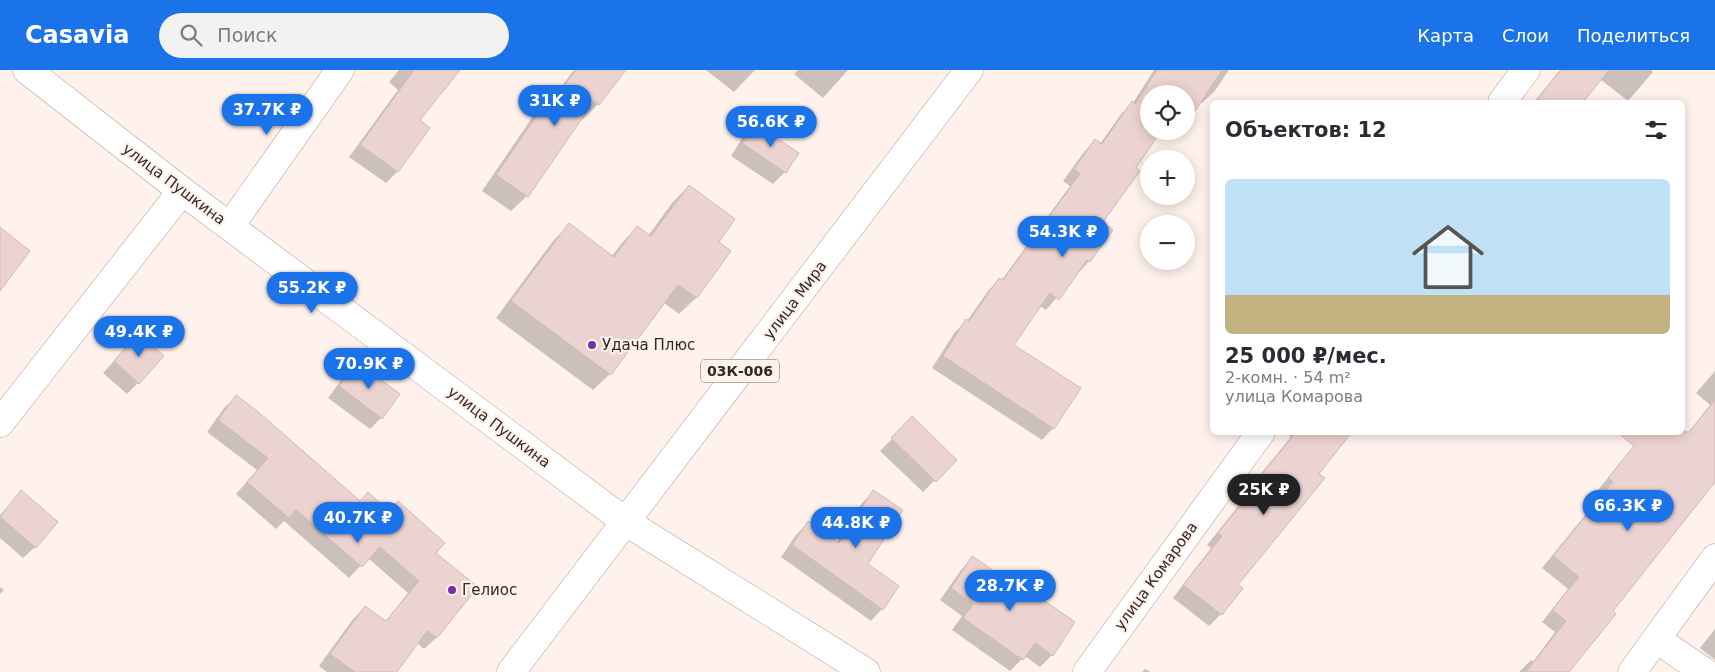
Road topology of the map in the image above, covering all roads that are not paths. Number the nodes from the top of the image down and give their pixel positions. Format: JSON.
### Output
{"nodes":[{"id":1,"x":27,"y":70,"type":"edge"},
{"id":2,"x":340,"y":70,"type":"edge"},
{"id":3,"x":968,"y":70,"type":"edge"},
{"id":4,"x":1526,"y":70,"type":"edge"},
{"id":5,"x":1504,"y":100,"type":"edge"},
{"id":6,"x":182,"y":190,"type":"junction"},
{"id":7,"x":230,"y":226,"type":"junction"},
{"id":8,"x":0,"y":423,"type":"edge"},
{"id":9,"x":1259,"y":435,"type":"edge"},
{"id":10,"x":626,"y":522,"type":"junction"},
{"id":11,"x":1715,"y":558,"type":"edge"},
{"id":12,"x":1656,"y":639,"type":"junction"},
{"id":13,"x":511,"y":672,"type":"edge"},
{"id":14,"x":866,"y":672,"type":"edge"},
{"id":15,"x":1086,"y":672,"type":"edge"},
{"id":16,"x":1632,"y":672,"type":"edge"},
{"id":17,"x":1704,"y":672,"type":"edge"}],
"edges":[{"from":1,"to":6,"type":"street","name":"улица Пушкина"},
{"from":2,"to":7,"type":"street"},
{"from":3,"to":10,"type":"street","name":"улица Мира","number":"03К-006"},
{"from":4,"to":5,"type":"street"},
{"from":6,"to":7,"type":"street","name":"улица Пушкина"},
{"from":6,"to":8,"type":"street"},
{"from":7,"to":10,"type":"street","name":"улица Пушкина"},
{"from":9,"to":15,"type":"street","name":"улица Комарова"},
{"from":10,"to":13,"type":"street","name":"улица Мира","number":"03К-006"},
{"from":10,"to":14,"type":"street","name":"улица Пушкина"},
{"from":11,"to":12,"type":"street"},
{"from":12,"to":16,"type":"street"},
{"from":12,"to":17,"type":"street"}]}
